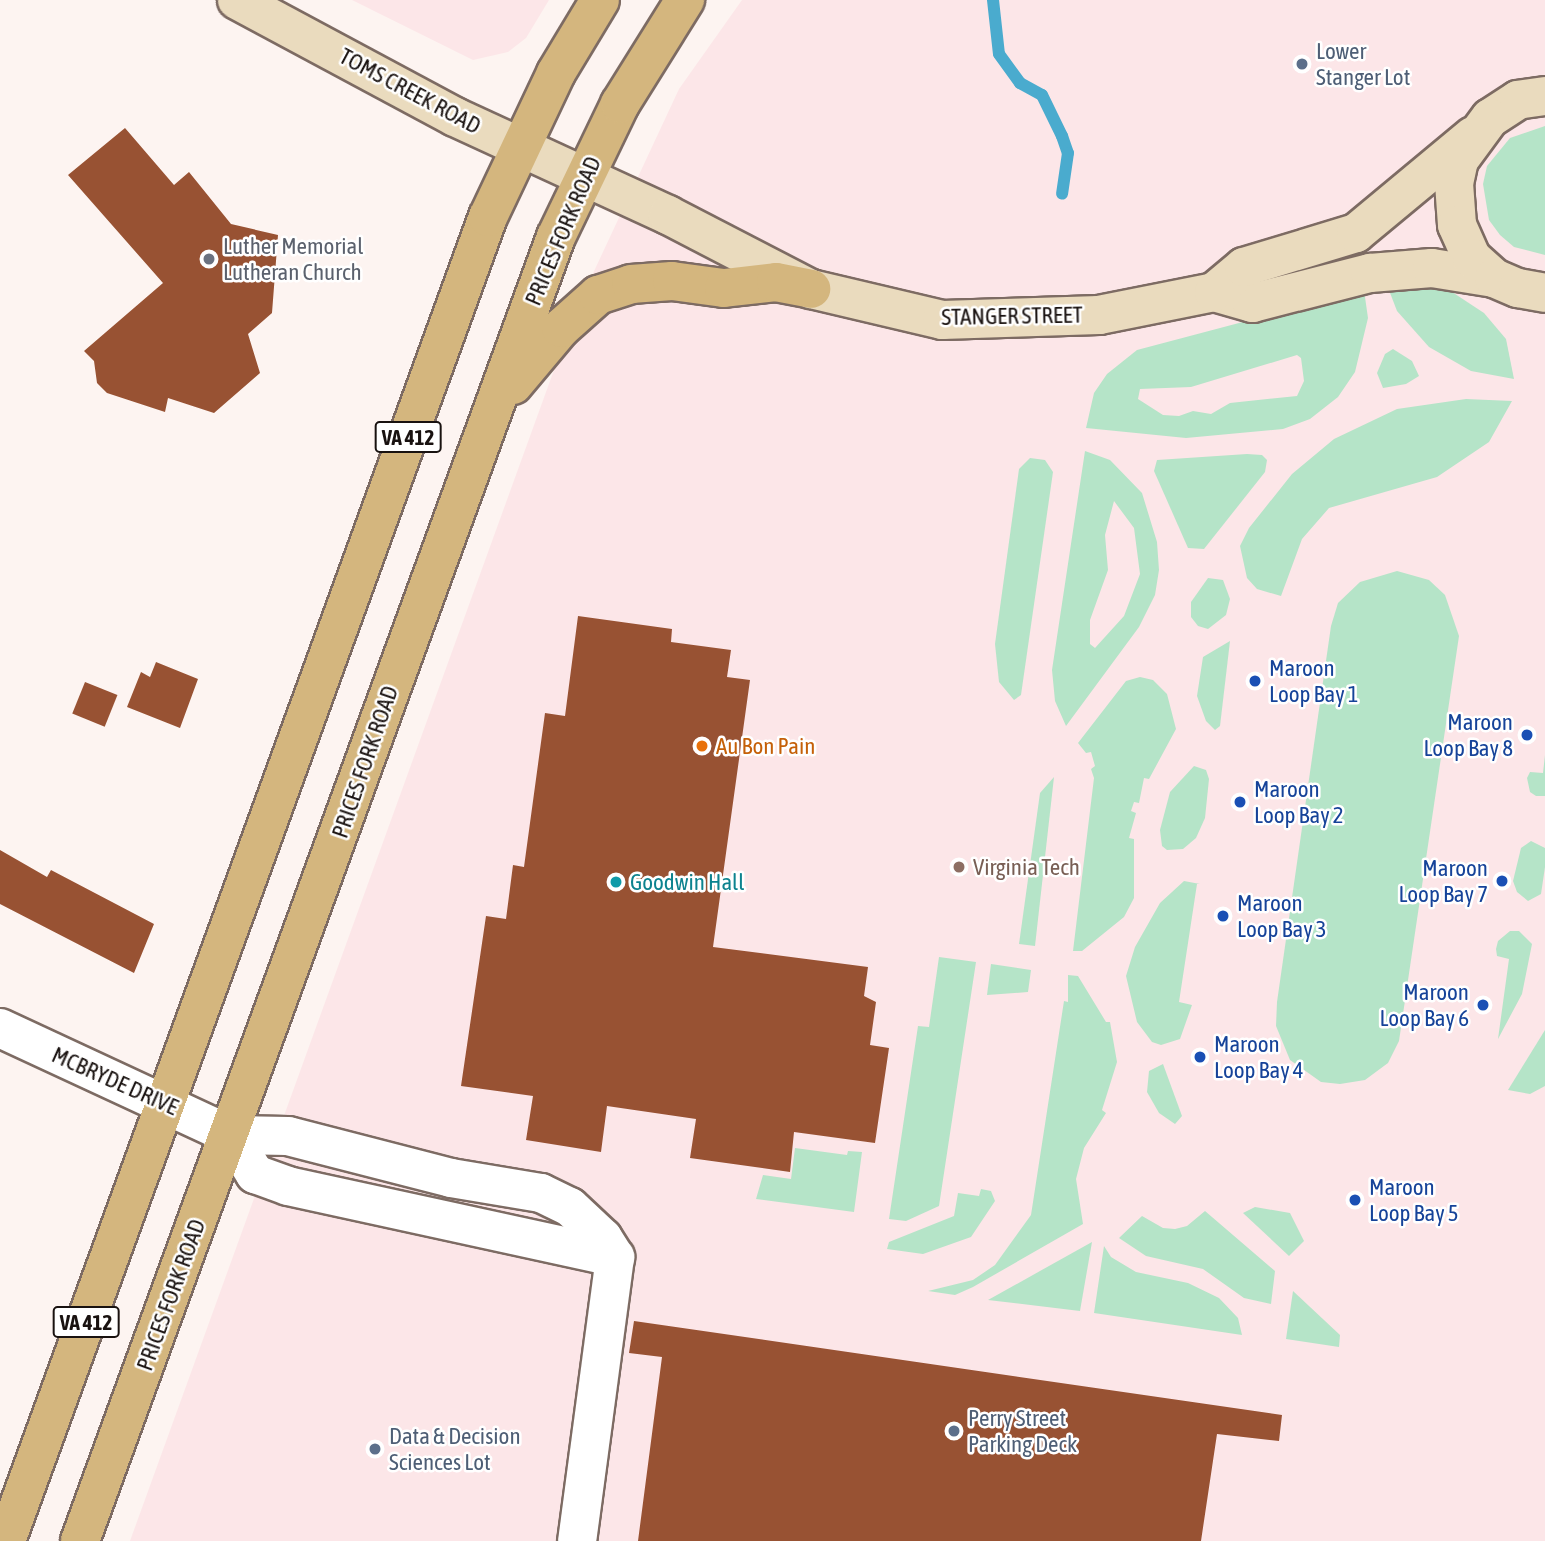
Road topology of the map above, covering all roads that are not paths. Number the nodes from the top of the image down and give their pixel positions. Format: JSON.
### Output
{"nodes":[{"id":1,"x":237,"y":0,"type":"edge"},
{"id":2,"x":600,"y":0,"type":"edge"},
{"id":3,"x":685,"y":0,"type":"edge"},
{"id":4,"x":1545,"y":96,"type":"edge"},
{"id":5,"x":1473,"y":136,"type":"junction"},
{"id":6,"x":520,"y":147,"type":"junction"},
{"id":7,"x":585,"y":177,"type":"junction"},
{"id":8,"x":1494,"y":278,"type":"junction"},
{"id":9,"x":811,"y":289,"type":"junction"},
{"id":10,"x":1214,"y":292,"type":"junction"},
{"id":11,"x":1545,"y":293,"type":"edge"},
{"id":12,"x":491,"y":419,"type":"junction"},
{"id":13,"x":0,"y":1028,"type":"edge"},
{"id":14,"x":166,"y":1103,"type":"junction"},
{"id":15,"x":231,"y":1135,"type":"junction"},
{"id":16,"x":6,"y":1541,"type":"edge"},
{"id":17,"x":80,"y":1541,"type":"edge"},
{"id":18,"x":576,"y":1541,"type":"edge"}],
"edges":[{"from":1,"to":6,"type":"street","name":"TOMS CREEK ROAD"},
{"from":2,"to":6,"type":"main road","number":"VA 412"},
{"from":3,"to":7,"type":"main road","name":"PRICES FORK ROAD","number":"VA 412"},
{"from":4,"to":5,"type":"street","name":"STANGER STREET"},
{"from":5,"to":8,"type":"street"},
{"from":5,"to":10,"type":"street","name":"STANGER STREET"},
{"from":6,"to":7,"type":"street","name":"TOMS CREEK ROAD"},
{"from":6,"to":14,"type":"main road","number":"VA 412"},
{"from":7,"to":9,"type":"street","name":"STANGER STREET"},
{"from":7,"to":12,"type":"main road","name":"PRICES FORK ROAD","number":"VA 412"},
{"from":8,"to":10,"type":"street","name":"STANGER STREET"},
{"from":8,"to":11,"type":"street","name":"STANGER STREET"},
{"from":9,"to":10,"type":"street","name":"STANGER STREET"},
{"from":9,"to":12,"type":"main road"},
{"from":12,"to":15,"type":"main road","name":"PRICES FORK ROAD","number":"VA 412"},
{"from":13,"to":14,"type":"street","name":"MCBRYDE DRIVE"},
{"from":14,"to":15,"type":"street","name":"MCBRYDE DRIVE"},
{"from":14,"to":16,"type":"main road","number":"VA 412"},
{"from":15,"to":17,"type":"main road","name":"PRICES FORK ROAD","number":"VA 412"},
{"from":15,"to":18,"type":"street"}]}
